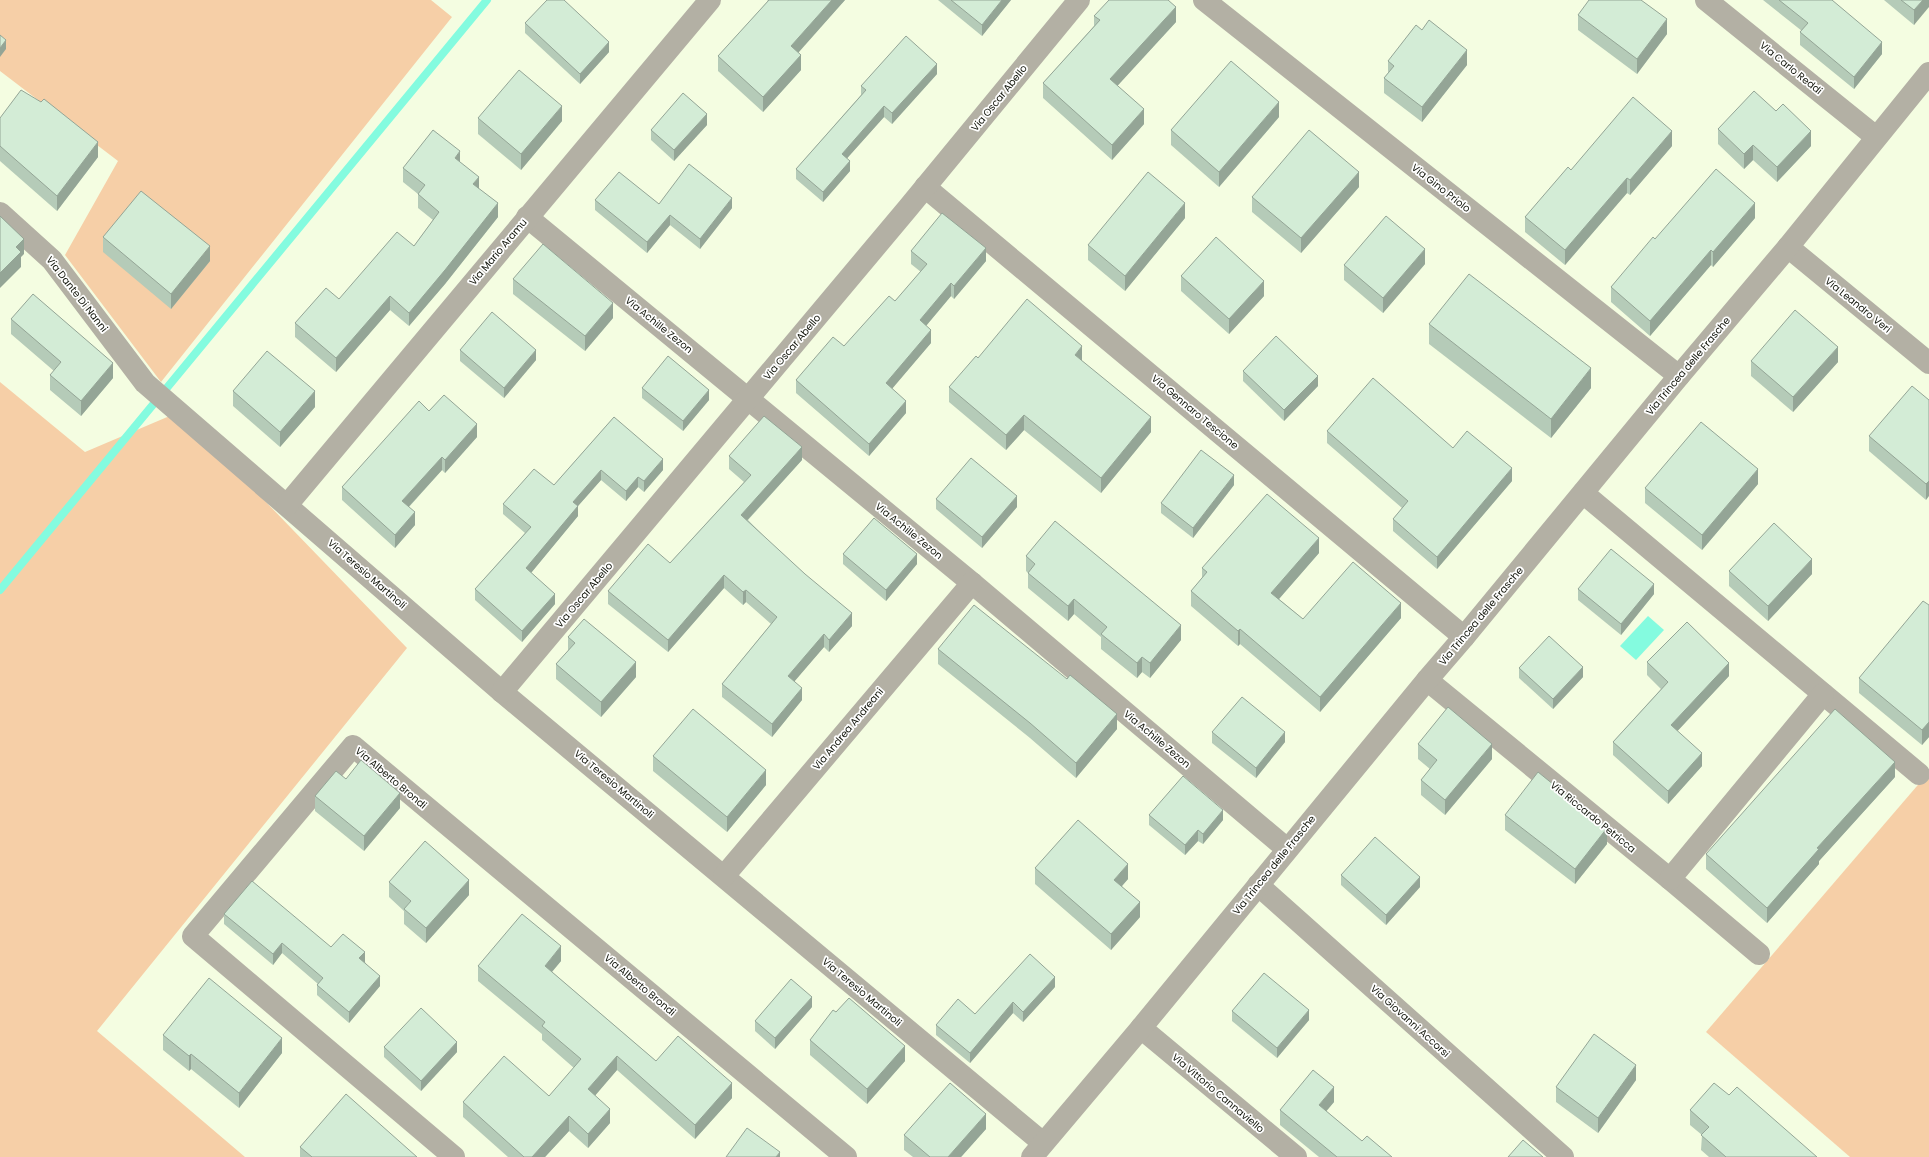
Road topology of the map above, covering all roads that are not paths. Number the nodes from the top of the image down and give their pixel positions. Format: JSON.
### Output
{"nodes":[{"id":1,"x":710,"y":0,"type":"edge"},
{"id":2,"x":1079,"y":0,"type":"edge"},
{"id":3,"x":1204,"y":0,"type":"edge"},
{"id":4,"x":1706,"y":0,"type":"edge"},
{"id":5,"x":1929,"y":73,"type":"edge"},
{"id":6,"x":1876,"y":137,"type":"junction"},
{"id":7,"x":925,"y":187,"type":"junction"},
{"id":8,"x":0,"y":213,"type":"edge"},
{"id":9,"x":527,"y":217,"type":"junction"},
{"id":10,"x":1788,"y":247,"type":"junction"},
{"id":11,"x":1929,"y":363,"type":"edge"},
{"id":12,"x":1679,"y":376,"type":"junction"},
{"id":13,"x":748,"y":399,"type":"junction"},
{"id":14,"x":188,"y":420,"type":"joint"},
{"id":15,"x":1582,"y":493,"type":"junction"},
{"id":16,"x":287,"y":505,"type":"junction"},
{"id":17,"x":972,"y":583,"type":"junction"},
{"id":18,"x":1464,"y":637,"type":"junction"},
{"id":19,"x":1427,"y":680,"type":"junction"},
{"id":20,"x":502,"y":692,"type":"junction"},
{"id":21,"x":1823,"y":694,"type":"junction"},
{"id":22,"x":1919,"y":774,"type":"dead end"},
{"id":23,"x":1287,"y":849,"type":"junction"},
{"id":24,"x":724,"y":876,"type":"junction"},
{"id":25,"x":1670,"y":880,"type":"junction"},
{"id":26,"x":1258,"y":885,"type":"junction"},
{"id":27,"x":1759,"y":954,"type":"dead end"},
{"id":28,"x":1141,"y":1028,"type":"junction"},
{"id":29,"x":1038,"y":1150,"type":"edge"},
{"id":30,"x":454,"y":1157,"type":"edge"},
{"id":31,"x":846,"y":1157,"type":"edge"},
{"id":32,"x":1296,"y":1157,"type":"edge"},
{"id":33,"x":1563,"y":1157,"type":"edge"}],
"edges":[{"from":1,"to":9,"type":"street","name":"Via Mario Aramu"},
{"from":2,"to":7,"type":"street","name":"Via Oscar Abello"},
{"from":3,"to":12,"type":"street","name":"Via Gino Priolo"},
{"from":4,"to":6,"type":"street","name":"Via Carlo Reddi"},
{"from":5,"to":6,"type":"street","name":"Via Trincea delle Frasche"},
{"from":6,"to":10,"type":"street","name":"Via Trincea delle Frasche"},
{"from":7,"to":13,"type":"street","name":"Via Oscar Abello"},
{"from":7,"to":18,"type":"street","name":"Via Gennaro Tescione"},
{"from":8,"to":14,"type":"street","name":"Via Dante Di Nanni"},
{"from":9,"to":13,"type":"street","name":"Via Achille Zezon"},
{"from":9,"to":16,"type":"street","name":"Via Mario Aramu"},
{"from":10,"to":11,"type":"street","name":"Via Leandro Veri"},
{"from":10,"to":12,"type":"street","name":"Via Trincea delle Frasche"},
{"from":12,"to":15,"type":"street","name":"Via Trincea delle Frasche"},
{"from":13,"to":17,"type":"street","name":"Via Achille Zezon"},
{"from":13,"to":20,"type":"street","name":"Via Oscar Abello"},
{"from":14,"to":16,"type":"street","name":"Via Teresio Martinoli"},
{"from":15,"to":18,"type":"street","name":"Via Trincea delle Frasche"},
{"from":15,"to":21,"type":"street"},
{"from":16,"to":20,"type":"street","name":"Via Teresio Martinoli"},
{"from":17,"to":23,"type":"street","name":"Via Achille Zezon"},
{"from":17,"to":24,"type":"street","name":"Via Andrea Andreani"},
{"from":18,"to":19,"type":"street","name":"Via Trincea delle Frasche"},
{"from":19,"to":23,"type":"street","name":"Via Trincea delle Frasche"},
{"from":19,"to":25,"type":"street","name":"Via Riccardo Petricca"},
{"from":20,"to":24,"type":"street","name":"Via Teresio Martinoli"},
{"from":21,"to":22,"type":"street"},
{"from":21,"to":25,"type":"street"},
{"from":23,"to":26,"type":"street","name":"Via Trincea delle Frasche"},
{"from":24,"to":29,"type":"street","name":"Via Teresio Martinoli"},
{"from":25,"to":27,"type":"street","name":"Via Riccardo Petricca"},
{"from":26,"to":28,"type":"street","name":"Via Trincea delle Frasche"},
{"from":26,"to":33,"type":"street","name":"Via Giovanni Accorsi"},
{"from":28,"to":29,"type":"street","name":"Via Trincea delle Frasche"},
{"from":28,"to":32,"type":"street","name":"Via Vittorio Cannaviello"},
{"from":30,"to":31,"type":"street","name":"Via Alberto Brondi"}]}
